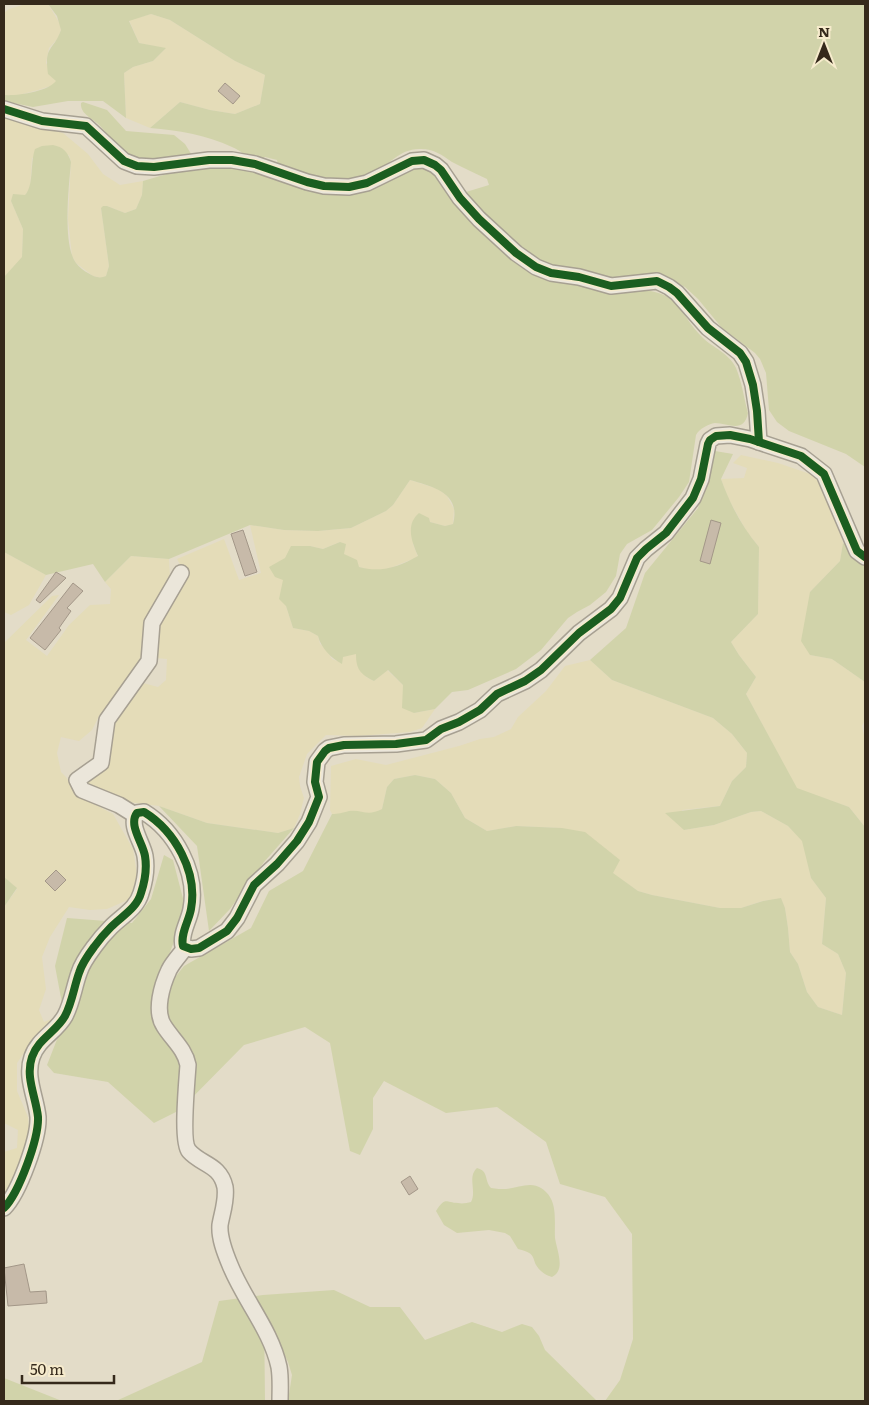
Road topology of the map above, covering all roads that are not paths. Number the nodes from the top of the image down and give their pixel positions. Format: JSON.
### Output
{"nodes":[{"id":1,"x":4,"y":109,"type":"edge"},
{"id":2,"x":759,"y":442,"type":"junction"},
{"id":3,"x":865,"y":557,"type":"edge"},
{"id":4,"x":180,"y":572,"type":"dead end"},
{"id":5,"x":135,"y":815,"type":"junction"},
{"id":6,"x":185,"y":948,"type":"junction"},
{"id":7,"x":4,"y":1208,"type":"edge"},
{"id":8,"x":280,"y":1401,"type":"edge"}],
"edges":[{"from":1,"to":2,"type":"street"},
{"from":2,"to":3,"type":"street"},
{"from":2,"to":6,"type":"street"},
{"from":4,"to":5,"type":"street"},
{"from":5,"to":6,"type":"street"},
{"from":5,"to":7,"type":"street"},
{"from":6,"to":8,"type":"street"}]}
